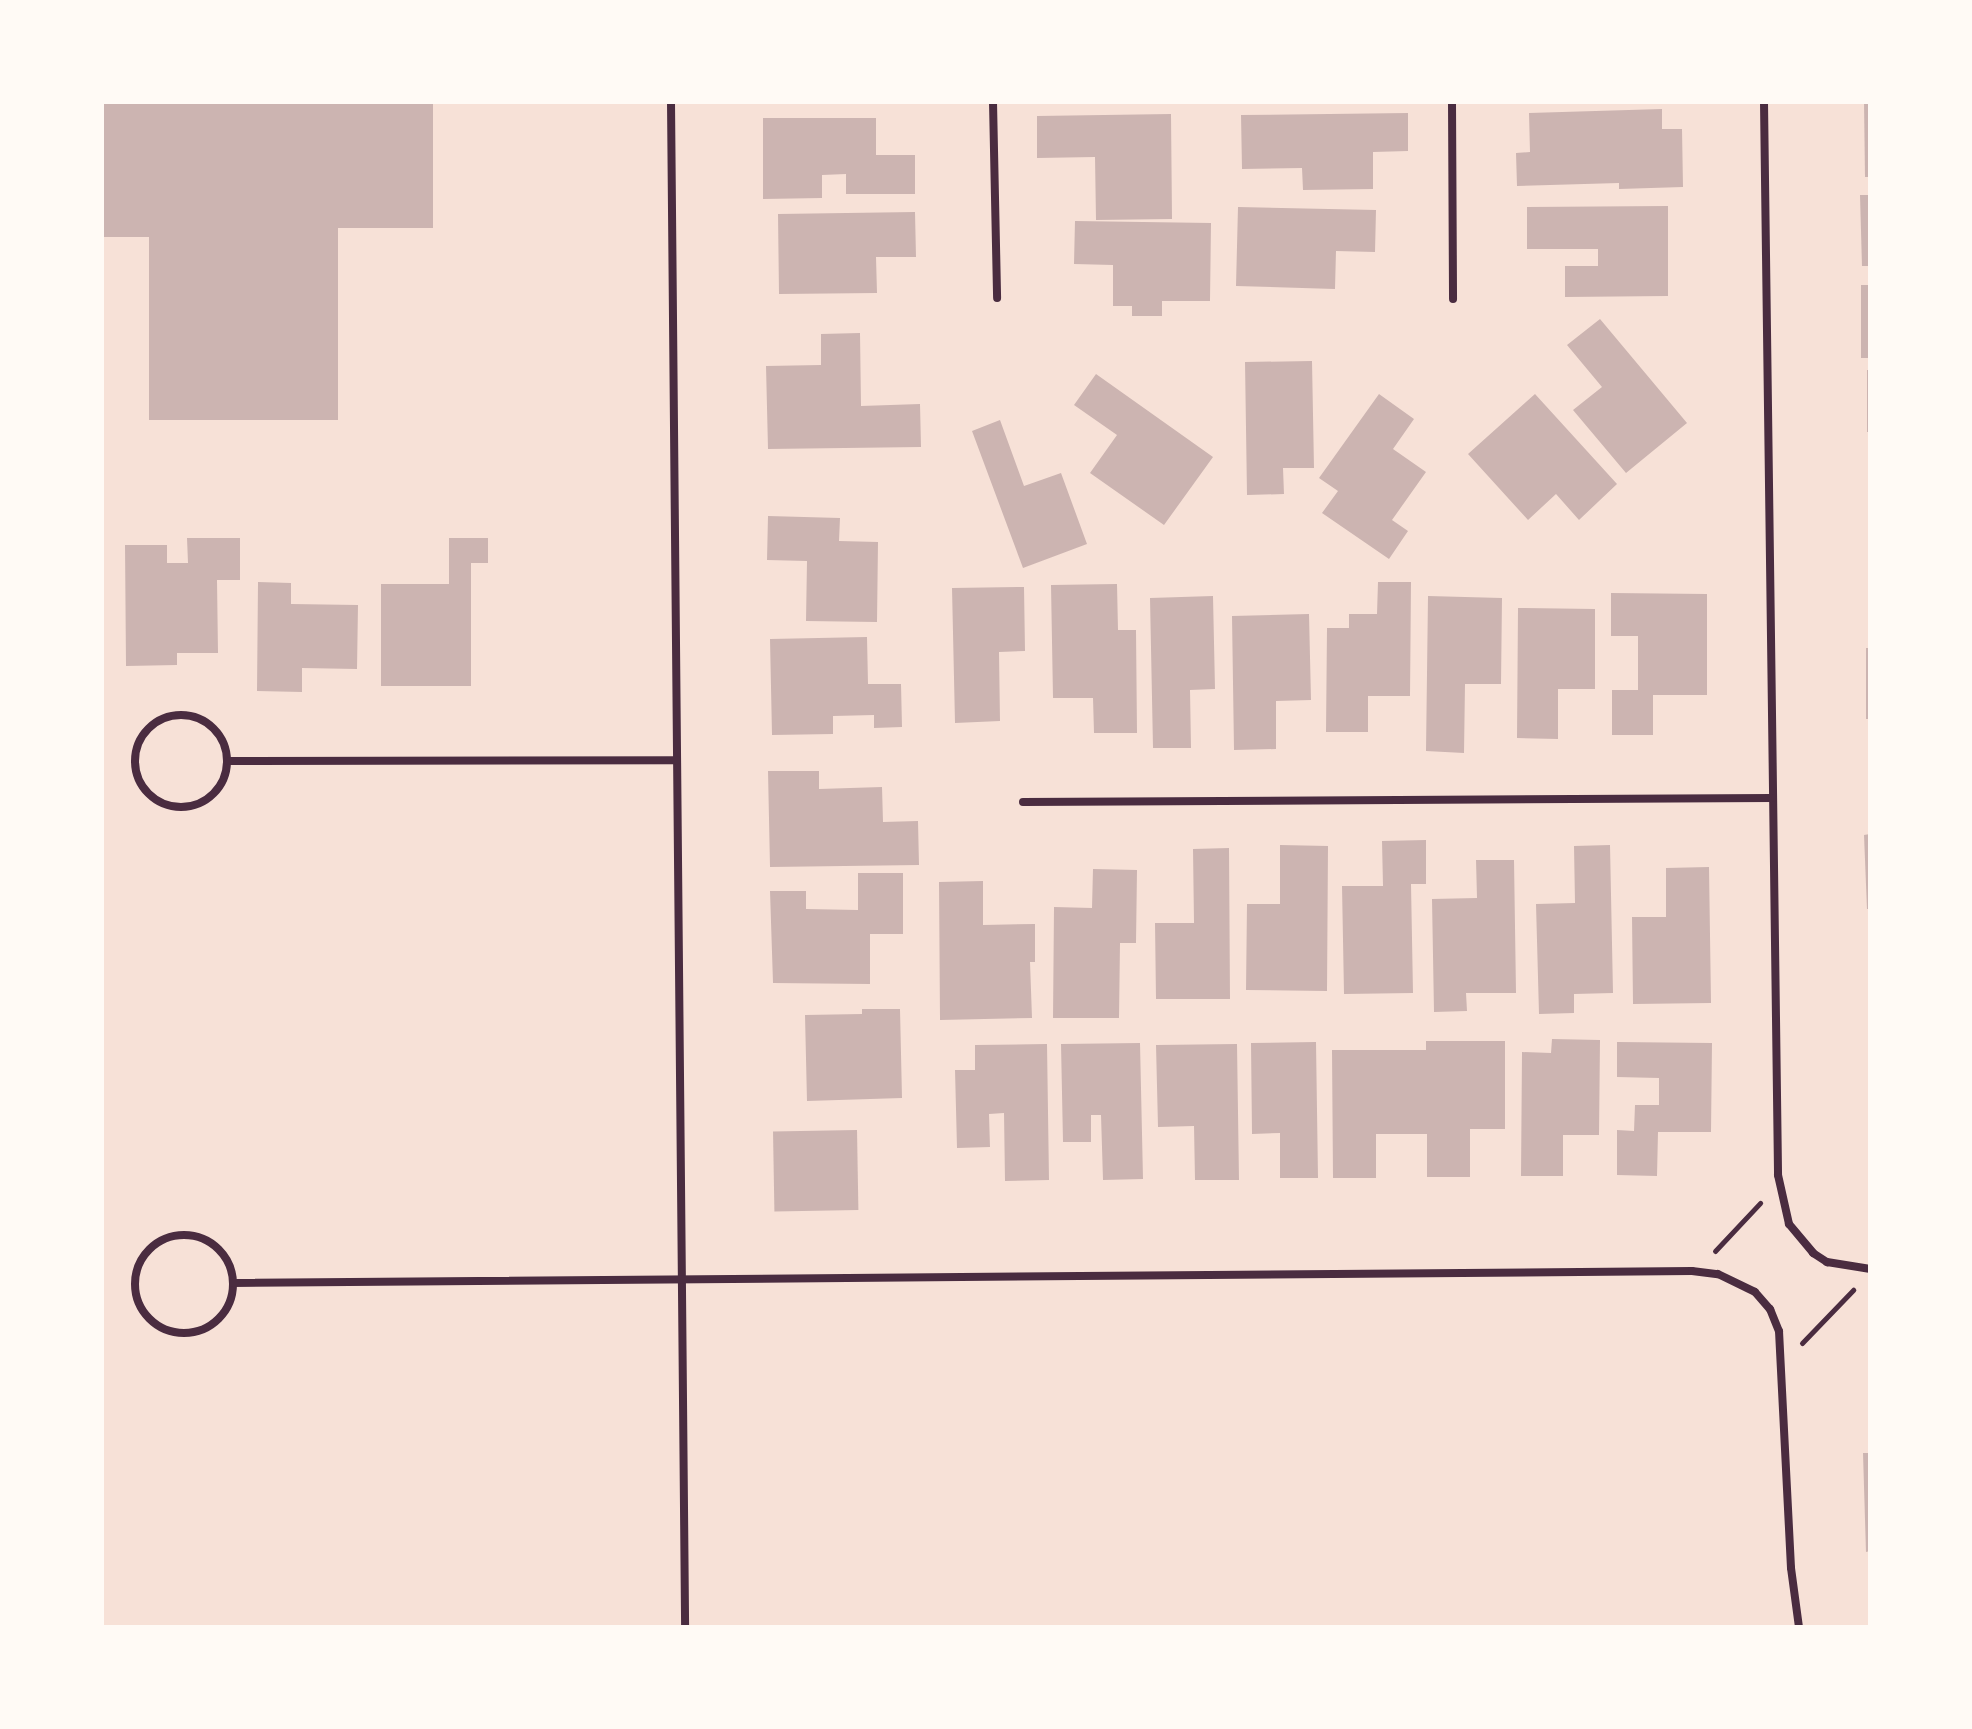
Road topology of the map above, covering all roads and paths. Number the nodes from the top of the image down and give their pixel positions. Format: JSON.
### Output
{"nodes":[{"id":1,"x":671,"y":102,"type":"edge"},
{"id":2,"x":993,"y":102,"type":"edge"},
{"id":3,"x":1452,"y":102,"type":"edge"},
{"id":4,"x":1764,"y":102,"type":"edge"},
{"id":5,"x":997,"y":298,"type":"dead end"},
{"id":6,"x":1453,"y":299,"type":"dead end"},
{"id":7,"x":677,"y":760,"type":"junction"},
{"id":8,"x":229,"y":761,"type":"junction"},
{"id":9,"x":1772,"y":798,"type":"junction"},
{"id":10,"x":1023,"y":802,"type":"dead end"},
{"id":11,"x":1778,"y":1175,"type":"junction"},
{"id":12,"x":1870,"y":1269,"type":"edge"},
{"id":13,"x":1692,"y":1271,"type":"junction"},
{"id":14,"x":682,"y":1279,"type":"junction"},
{"id":15,"x":233,"y":1283,"type":"junction"},
{"id":16,"x":1861,"y":1284,"type":"dead end"},
{"id":17,"x":1783,"y":1370,"type":"junction"},
{"id":18,"x":685,"y":1627,"type":"edge"},
{"id":19,"x":1799,"y":1627,"type":"edge"}],
"edges":[{"from":1,"to":7,"type":"street"},
{"from":2,"to":5,"type":"street"},
{"from":3,"to":6,"type":"street"},
{"from":4,"to":9,"type":"street"},
{"from":7,"to":8,"type":"street"},
{"from":7,"to":14,"type":"street"},
{"from":8,"to":8,"type":"street"},
{"from":9,"to":10,"type":"street"},
{"from":9,"to":11,"type":"street"},
{"from":11,"to":12,"type":"street"},
{"from":11,"to":13,"type":"path"},
{"from":13,"to":14,"type":"street"},
{"from":13,"to":17,"type":"street"},
{"from":14,"to":15,"type":"street"},
{"from":14,"to":18,"type":"street"},
{"from":15,"to":15,"type":"street"},
{"from":16,"to":17,"type":"path"},
{"from":17,"to":19,"type":"street"}]}
